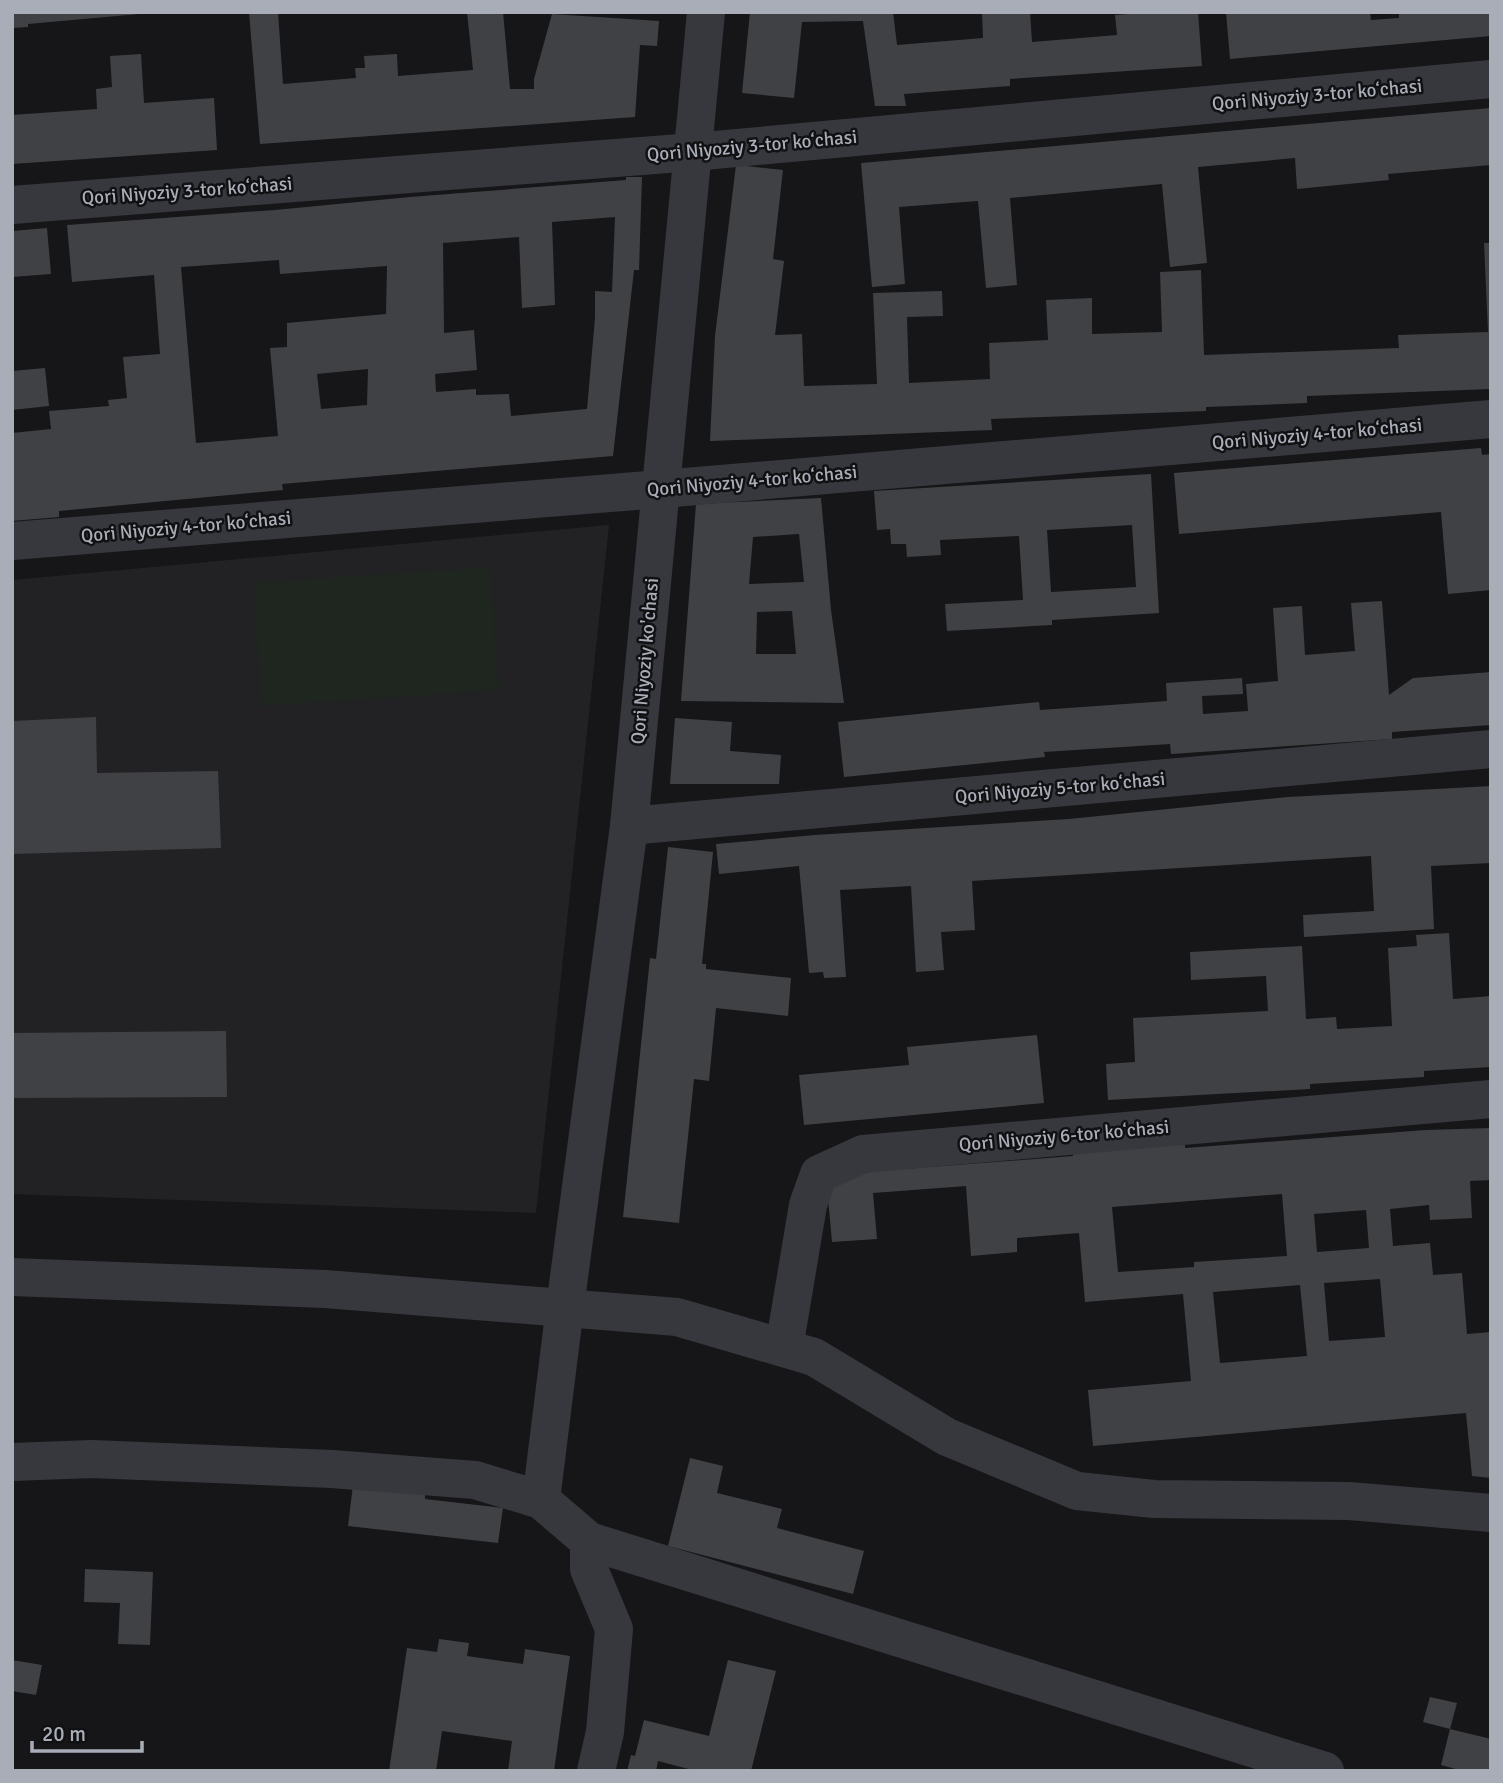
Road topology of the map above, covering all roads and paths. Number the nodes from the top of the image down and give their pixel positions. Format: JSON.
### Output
{"nodes":[{"id":1,"x":706,"y":12,"type":"edge"},
{"id":2,"x":1491,"y":79,"type":"edge"},
{"id":3,"x":693,"y":152,"type":"junction"},
{"id":4,"x":12,"y":205,"type":"edge"},
{"id":5,"x":1491,"y":419,"type":"edge"},
{"id":6,"x":661,"y":489,"type":"junction"},
{"id":7,"x":12,"y":541,"type":"edge"},
{"id":8,"x":1491,"y":749,"type":"edge"},
{"id":9,"x":629,"y":827,"type":"junction"},
{"id":10,"x":1491,"y":1099,"type":"edge"},
{"id":11,"x":12,"y":1277,"type":"edge"},
{"id":12,"x":564,"y":1315,"type":"junction"},
{"id":13,"x":784,"y":1348,"type":"junction"},
{"id":14,"x":12,"y":1462,"type":"edge"},
{"id":15,"x":541,"y":1500,"type":"junction"},
{"id":16,"x":1491,"y":1513,"type":"edge"},
{"id":17,"x":589,"y":1541,"type":"junction"},
{"id":18,"x":596,"y":1771,"type":"edge"},
{"id":19,"x":1325,"y":1771,"type":"edge"}],
"edges":[{"from":1,"to":3,"type":"street","name":"Qori Niyoziy ko'chasi"},
{"from":2,"to":3,"type":"street","name":"Qori Niyoziy 3-tor koʻchasi"},
{"from":3,"to":4,"type":"street","name":"Qori Niyoziy 3-tor koʻchasi"},
{"from":3,"to":6,"type":"street","name":"Qori Niyoziy ko'chasi"},
{"from":5,"to":6,"type":"street","name":"Qori Niyoziy 4-tor koʻchasi"},
{"from":6,"to":7,"type":"street","name":"Qori Niyoziy 4-tor koʻchasi"},
{"from":6,"to":9,"type":"street","name":"Qori Niyoziy ko'chasi"},
{"from":8,"to":9,"type":"street","name":"Qori Niyoziy 5-tor koʻchasi"},
{"from":9,"to":12,"type":"street","name":"Qori Niyoziy ko'chasi"},
{"from":10,"to":13,"type":"street","name":"Qori Niyoziy 6-tor koʻchasi"},
{"from":11,"to":12,"type":"street"},
{"from":12,"to":13,"type":"street"},
{"from":12,"to":15,"type":"street","name":"Qori Niyoziy ko'chasi"},
{"from":13,"to":16,"type":"street"},
{"from":14,"to":15,"type":"street"},
{"from":15,"to":17,"type":"street"},
{"from":17,"to":18,"type":"street"},
{"from":17,"to":19,"type":"street"}]}
